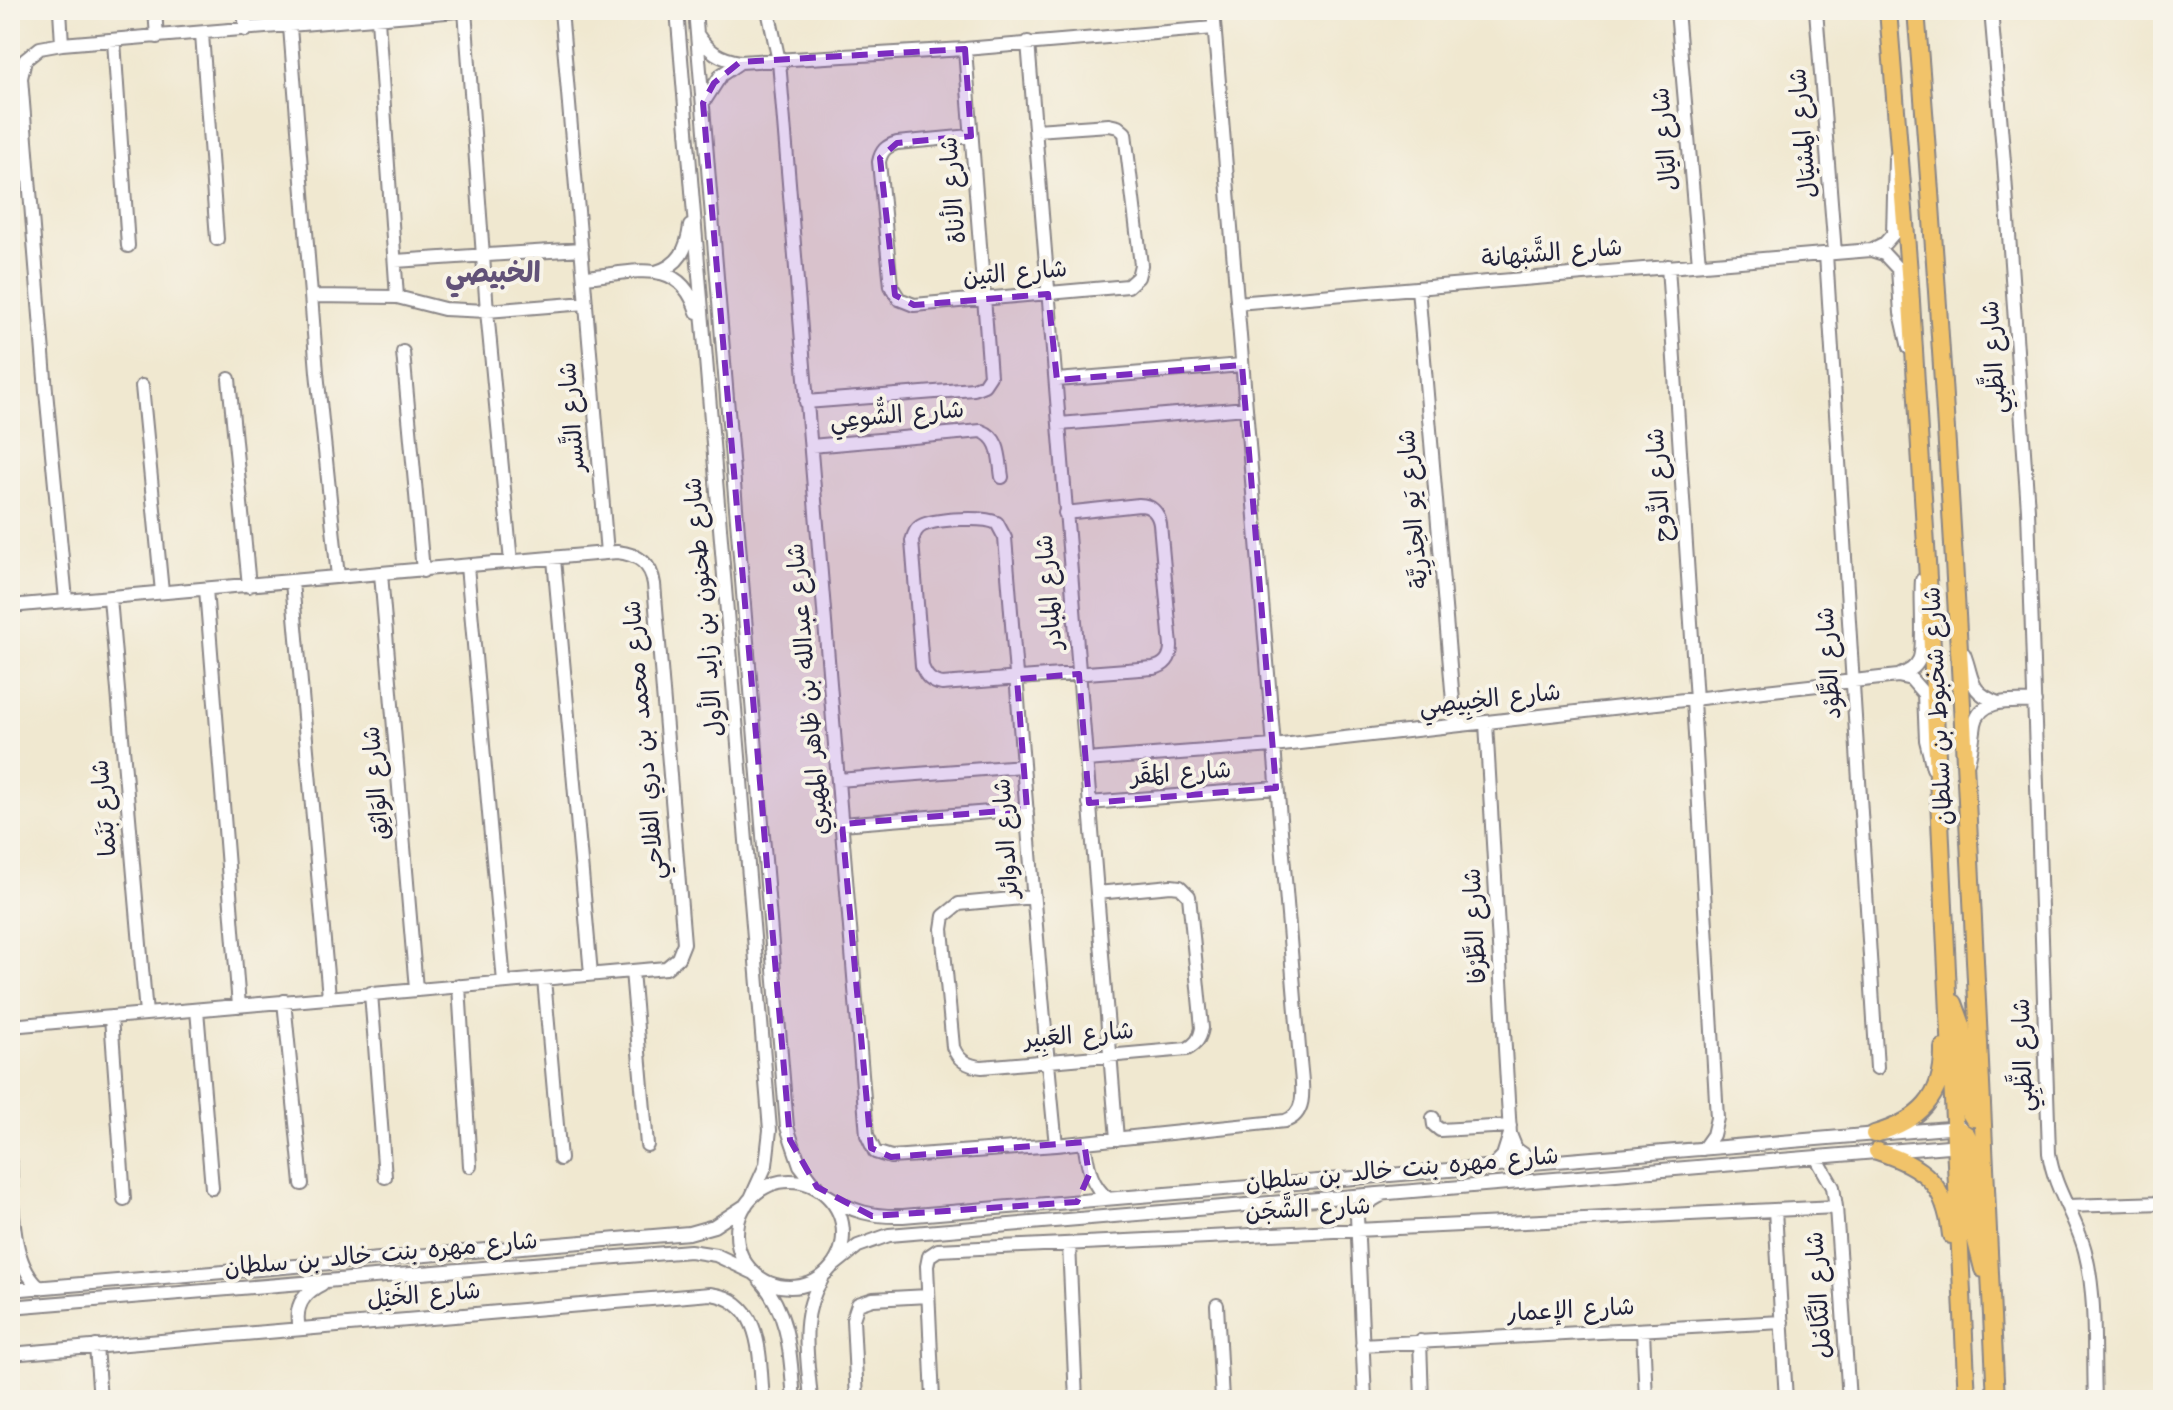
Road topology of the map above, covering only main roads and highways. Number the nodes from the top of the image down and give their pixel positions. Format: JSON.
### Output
{"nodes":[{"id":1,"x":1888,"y":10,"type":"edge"},
{"id":2,"x":1916,"y":10,"type":"edge"},
{"id":3,"x":1945,"y":903,"type":"junction"},
{"id":4,"x":1948,"y":995,"type":"junction"},
{"id":5,"x":1982,"y":1121,"type":"junction"},
{"id":6,"x":1970,"y":1145,"type":"junction"},
{"id":7,"x":1965,"y":1361,"type":"junction"},
{"id":8,"x":1967,"y":1400,"type":"edge"},
{"id":9,"x":1996,"y":1400,"type":"edge"}],
"edges":[{"from":1,"to":3,"type":"main road","name":"شارع شخبوط بن سلطان"},
{"from":2,"to":5,"type":"main road","name":"شارع شخبوط بن سلطان"},
{"from":3,"to":4,"type":"main road","name":"شارع شخبوط بن سلطان"},
{"from":3,"to":7,"type":"main road"},
{"from":4,"to":5,"type":"main road"},
{"from":4,"to":6,"type":"main road","name":"شارع شخبوط بن سلطان"},
{"from":5,"to":6,"type":"main road","name":"شارع شخبوط بن سلطان"},
{"from":6,"to":7,"type":"main road","name":"شارع شخبوط بن سلطان"},
{"from":6,"to":9,"type":"main road","name":"شارع شخبوط بن سلطان"},
{"from":7,"to":8,"type":"main road","name":"شارع شخبوط بن سلطان"}]}
